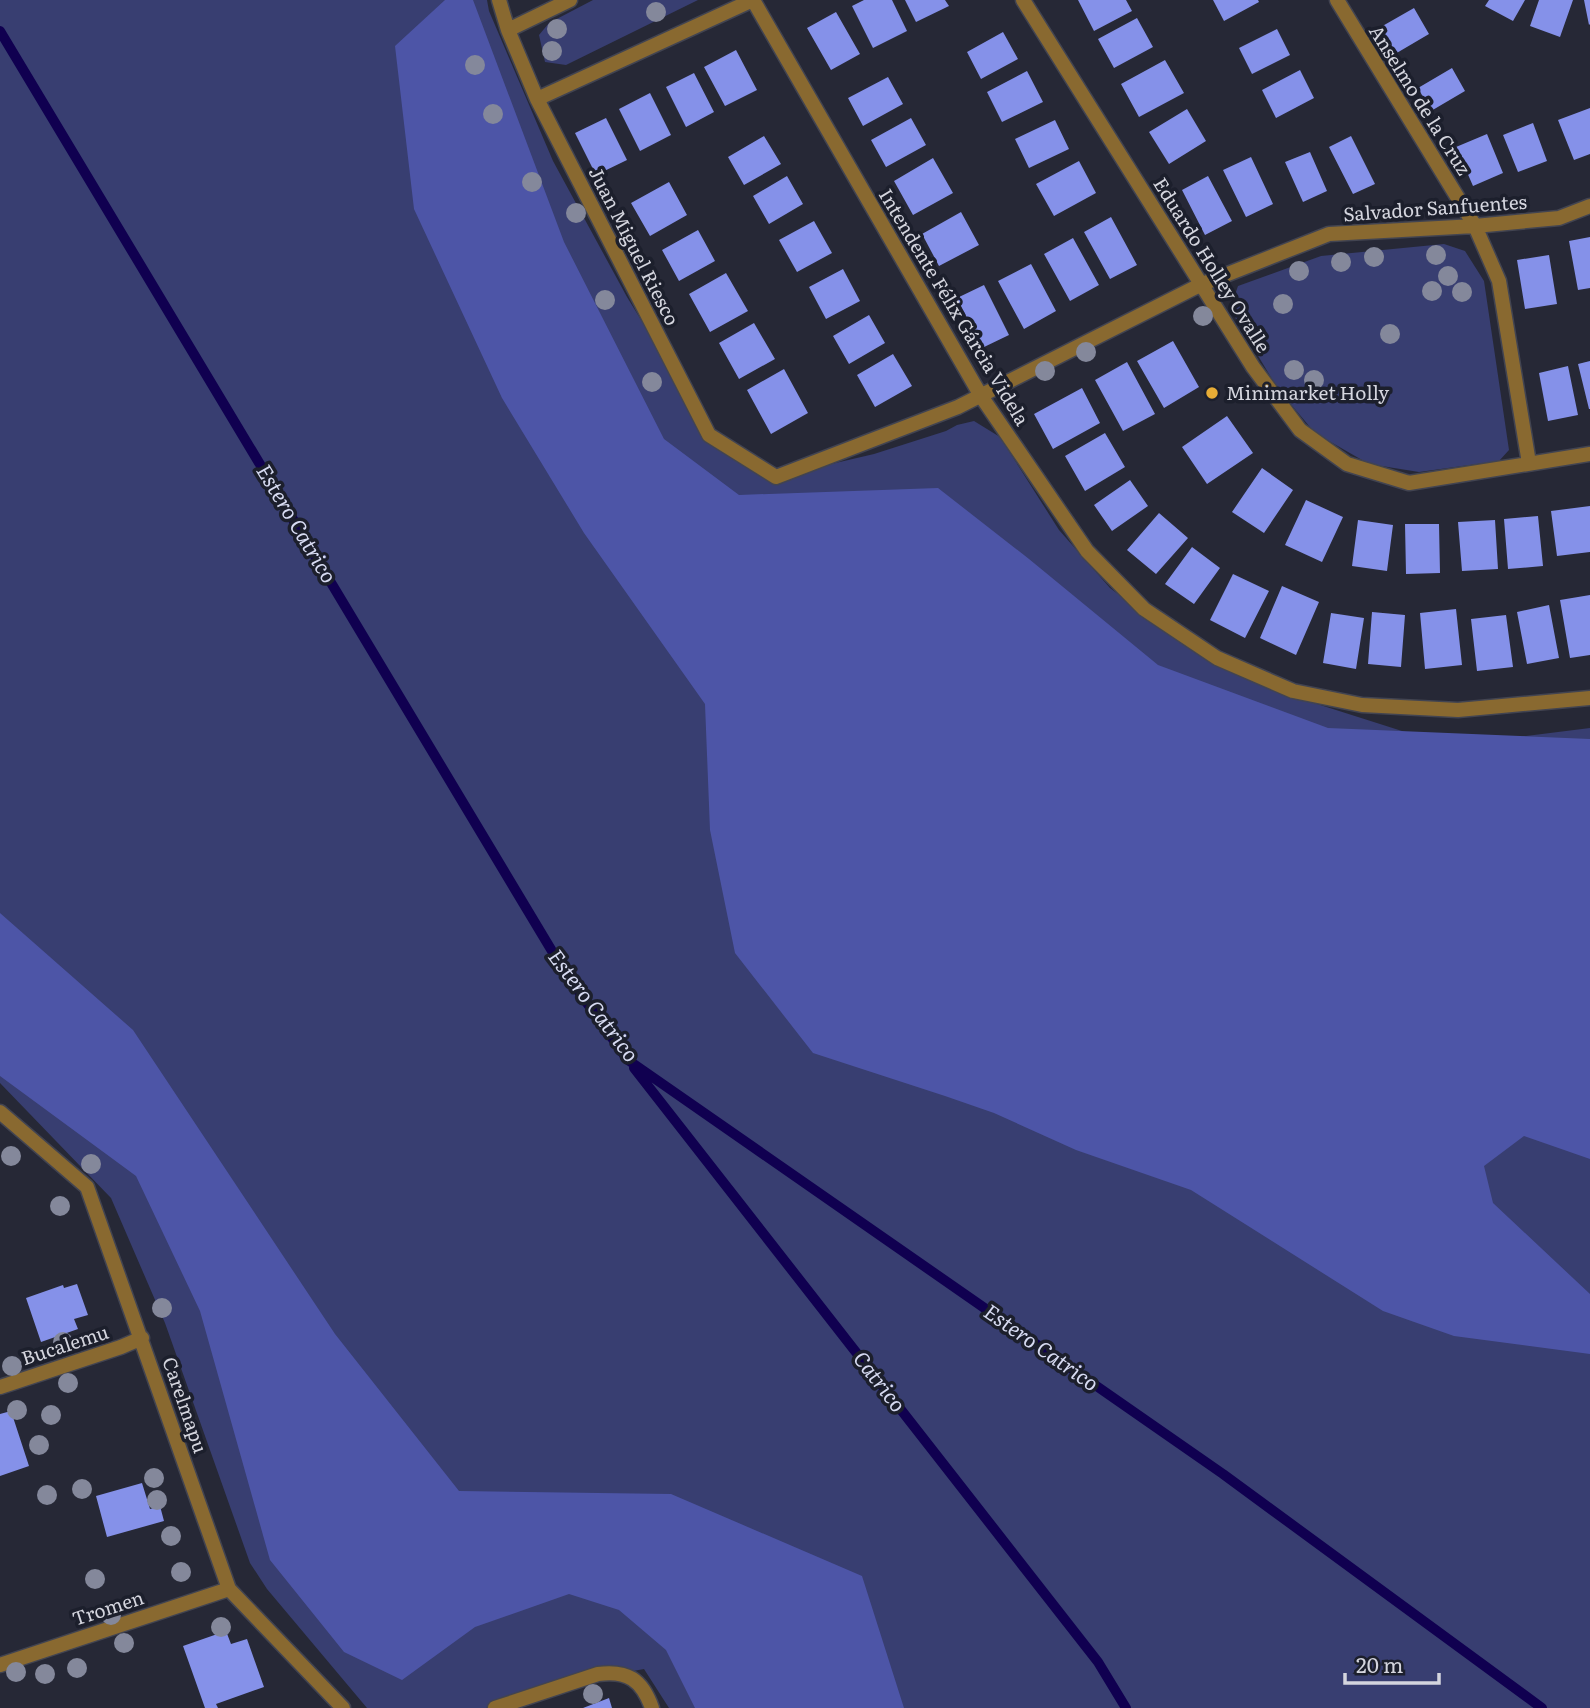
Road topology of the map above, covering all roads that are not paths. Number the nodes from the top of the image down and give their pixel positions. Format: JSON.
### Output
{"nodes":[{"id":1,"x":499,"y":0,"type":"edge"},
{"id":2,"x":570,"y":0,"type":"edge"},
{"id":3,"x":753,"y":0,"type":"edge"},
{"id":4,"x":1023,"y":0,"type":"edge"},
{"id":5,"x":1336,"y":0,"type":"edge"},
{"id":6,"x":508,"y":30,"type":"junction"},
{"id":7,"x":537,"y":99,"type":"junction"},
{"id":8,"x":1590,"y":206,"type":"edge"},
{"id":9,"x":1475,"y":226,"type":"junction"},
{"id":10,"x":1200,"y":285,"type":"junction"},
{"id":11,"x":981,"y":396,"type":"junction"},
{"id":12,"x":1590,"y":454,"type":"edge"},
{"id":13,"x":1529,"y":463,"type":"junction"},
{"id":14,"x":776,"y":477,"type":"joint"},
{"id":15,"x":1590,"y":698,"type":"edge"},
{"id":16,"x":1,"y":1114,"type":"edge"},
{"id":17,"x":142,"y":1338,"type":"junction"},
{"id":18,"x":0,"y":1387,"type":"edge"},
{"id":19,"x":229,"y":1589,"type":"junction"},
{"id":20,"x":0,"y":1665,"type":"edge"},
{"id":21,"x":343,"y":1708,"type":"edge"},
{"id":22,"x":495,"y":1708,"type":"edge"},
{"id":23,"x":652,"y":1708,"type":"edge"}],
"edges":[{"from":1,"to":6,"type":"street","name":"Juan Miguel Riesco"},
{"from":2,"to":6,"type":"street"},
{"from":3,"to":7,"type":"street"},
{"from":3,"to":11,"type":"street","name":"Intendente Félix Gárcia Videla"},
{"from":4,"to":10,"type":"street","name":"Eduardo Holley Ovalle"},
{"from":5,"to":9,"type":"street","name":"Anselmo de la Cruz"},
{"from":6,"to":7,"type":"street","name":"Juan Miguel Riesco"},
{"from":7,"to":14,"type":"street","name":"Juan Miguel Riesco"},
{"from":8,"to":9,"type":"street","name":"Salvador Sanfuentes"},
{"from":9,"to":10,"type":"street","name":"Salvador Sanfuentes"},
{"from":9,"to":13,"type":"street","name":"Anselmo de la Cruz"},
{"from":10,"to":11,"type":"street","name":"Salvador Sanfuentes"},
{"from":10,"to":13,"type":"street","name":"Eduardo Holley Ovalle"},
{"from":11,"to":14,"type":"street","name":"Salvador Sanfuentes"},
{"from":11,"to":15,"type":"street","name":"Intendente Félix Gárcia Videla"},
{"from":12,"to":13,"type":"street","name":"Eduardo Holley Ovalle"},
{"from":16,"to":17,"type":"street","name":"Carelmapu"},
{"from":17,"to":18,"type":"street","name":"Bucalemu"},
{"from":17,"to":19,"type":"street","name":"Carelmapu"},
{"from":19,"to":20,"type":"street","name":"Tromen"},
{"from":19,"to":21,"type":"street","name":"Carelmapu"},
{"from":22,"to":23,"type":"street"}]}
